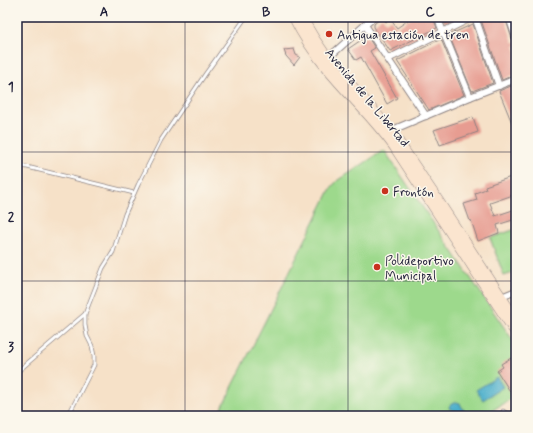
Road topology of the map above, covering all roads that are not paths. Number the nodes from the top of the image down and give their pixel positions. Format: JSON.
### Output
{"nodes":[{"id":1,"x":246,"y":17,"type":"edge"},
{"id":2,"x":293,"y":17,"type":"edge"},
{"id":3,"x":302,"y":17,"type":"edge"},
{"id":4,"x":374,"y":17,"type":"edge"},
{"id":5,"x":437,"y":17,"type":"edge"},
{"id":6,"x":474,"y":17,"type":"edge"},
{"id":7,"x":509,"y":17,"type":"edge"},
{"id":8,"x":461,"y":20,"type":"edge"},
{"id":9,"x":365,"y":25,"type":"junction"},
{"id":10,"x":443,"y":31,"type":"junction"},
{"id":11,"x":516,"y":38,"type":"edge"},
{"id":12,"x":328,"y":58,"type":"junction"},
{"id":13,"x":388,"y":59,"type":"junction"},
{"id":14,"x":516,"y":79,"type":"edge"},
{"id":15,"x":499,"y":86,"type":"junction"},
{"id":16,"x":470,"y":97,"type":"junction"},
{"id":17,"x":426,"y":116,"type":"junction"},
{"id":18,"x":388,"y":132,"type":"junction"},
{"id":19,"x":17,"y":166,"type":"edge"},
{"id":20,"x":134,"y":193,"type":"junction"},
{"id":21,"x":516,"y":291,"type":"edge"},
{"id":22,"x":498,"y":299,"type":"junction"},
{"id":23,"x":85,"y":314,"type":"junction"},
{"id":24,"x":516,"y":319,"type":"edge"},
{"id":25,"x":516,"y":334,"type":"edge"},
{"id":26,"x":17,"y":372,"type":"edge"},
{"id":27,"x":503,"y":411,"type":"dead end"},
{"id":28,"x":68,"y":416,"type":"edge"},
{"id":29,"x":511,"y":416,"type":"edge"}],
"edges":[{"from":1,"to":20,"type":"lane"},
{"from":2,"to":18,"type":"main road","name":"Avenida de la Libertad"},
{"from":3,"to":12,"type":"main road"},
{"from":4,"to":9,"type":"street"},
{"from":5,"to":10,"type":"street"},
{"from":6,"to":8,"type":"street"},
{"from":6,"to":15,"type":"street"},
{"from":7,"to":11,"type":"street"},
{"from":8,"to":10,"type":"street"},
{"from":9,"to":12,"type":"street"},
{"from":9,"to":13,"type":"street"},
{"from":10,"to":13,"type":"street"},
{"from":10,"to":16,"type":"street"},
{"from":12,"to":18,"type":"main road"},
{"from":13,"to":17,"type":"street"},
{"from":14,"to":15,"type":"street"},
{"from":15,"to":16,"type":"street"},
{"from":16,"to":17,"type":"street"},
{"from":17,"to":18,"type":"street"},
{"from":18,"to":22,"type":"main road"},
{"from":19,"to":20,"type":"lane"},
{"from":20,"to":23,"type":"lane"},
{"from":21,"to":22,"type":"street"},
{"from":22,"to":24,"type":"main road"},
{"from":22,"to":25,"type":"main road"},
{"from":23,"to":26,"type":"lane"},
{"from":23,"to":28,"type":"lane"},
{"from":27,"to":29,"type":"lane"}]}
